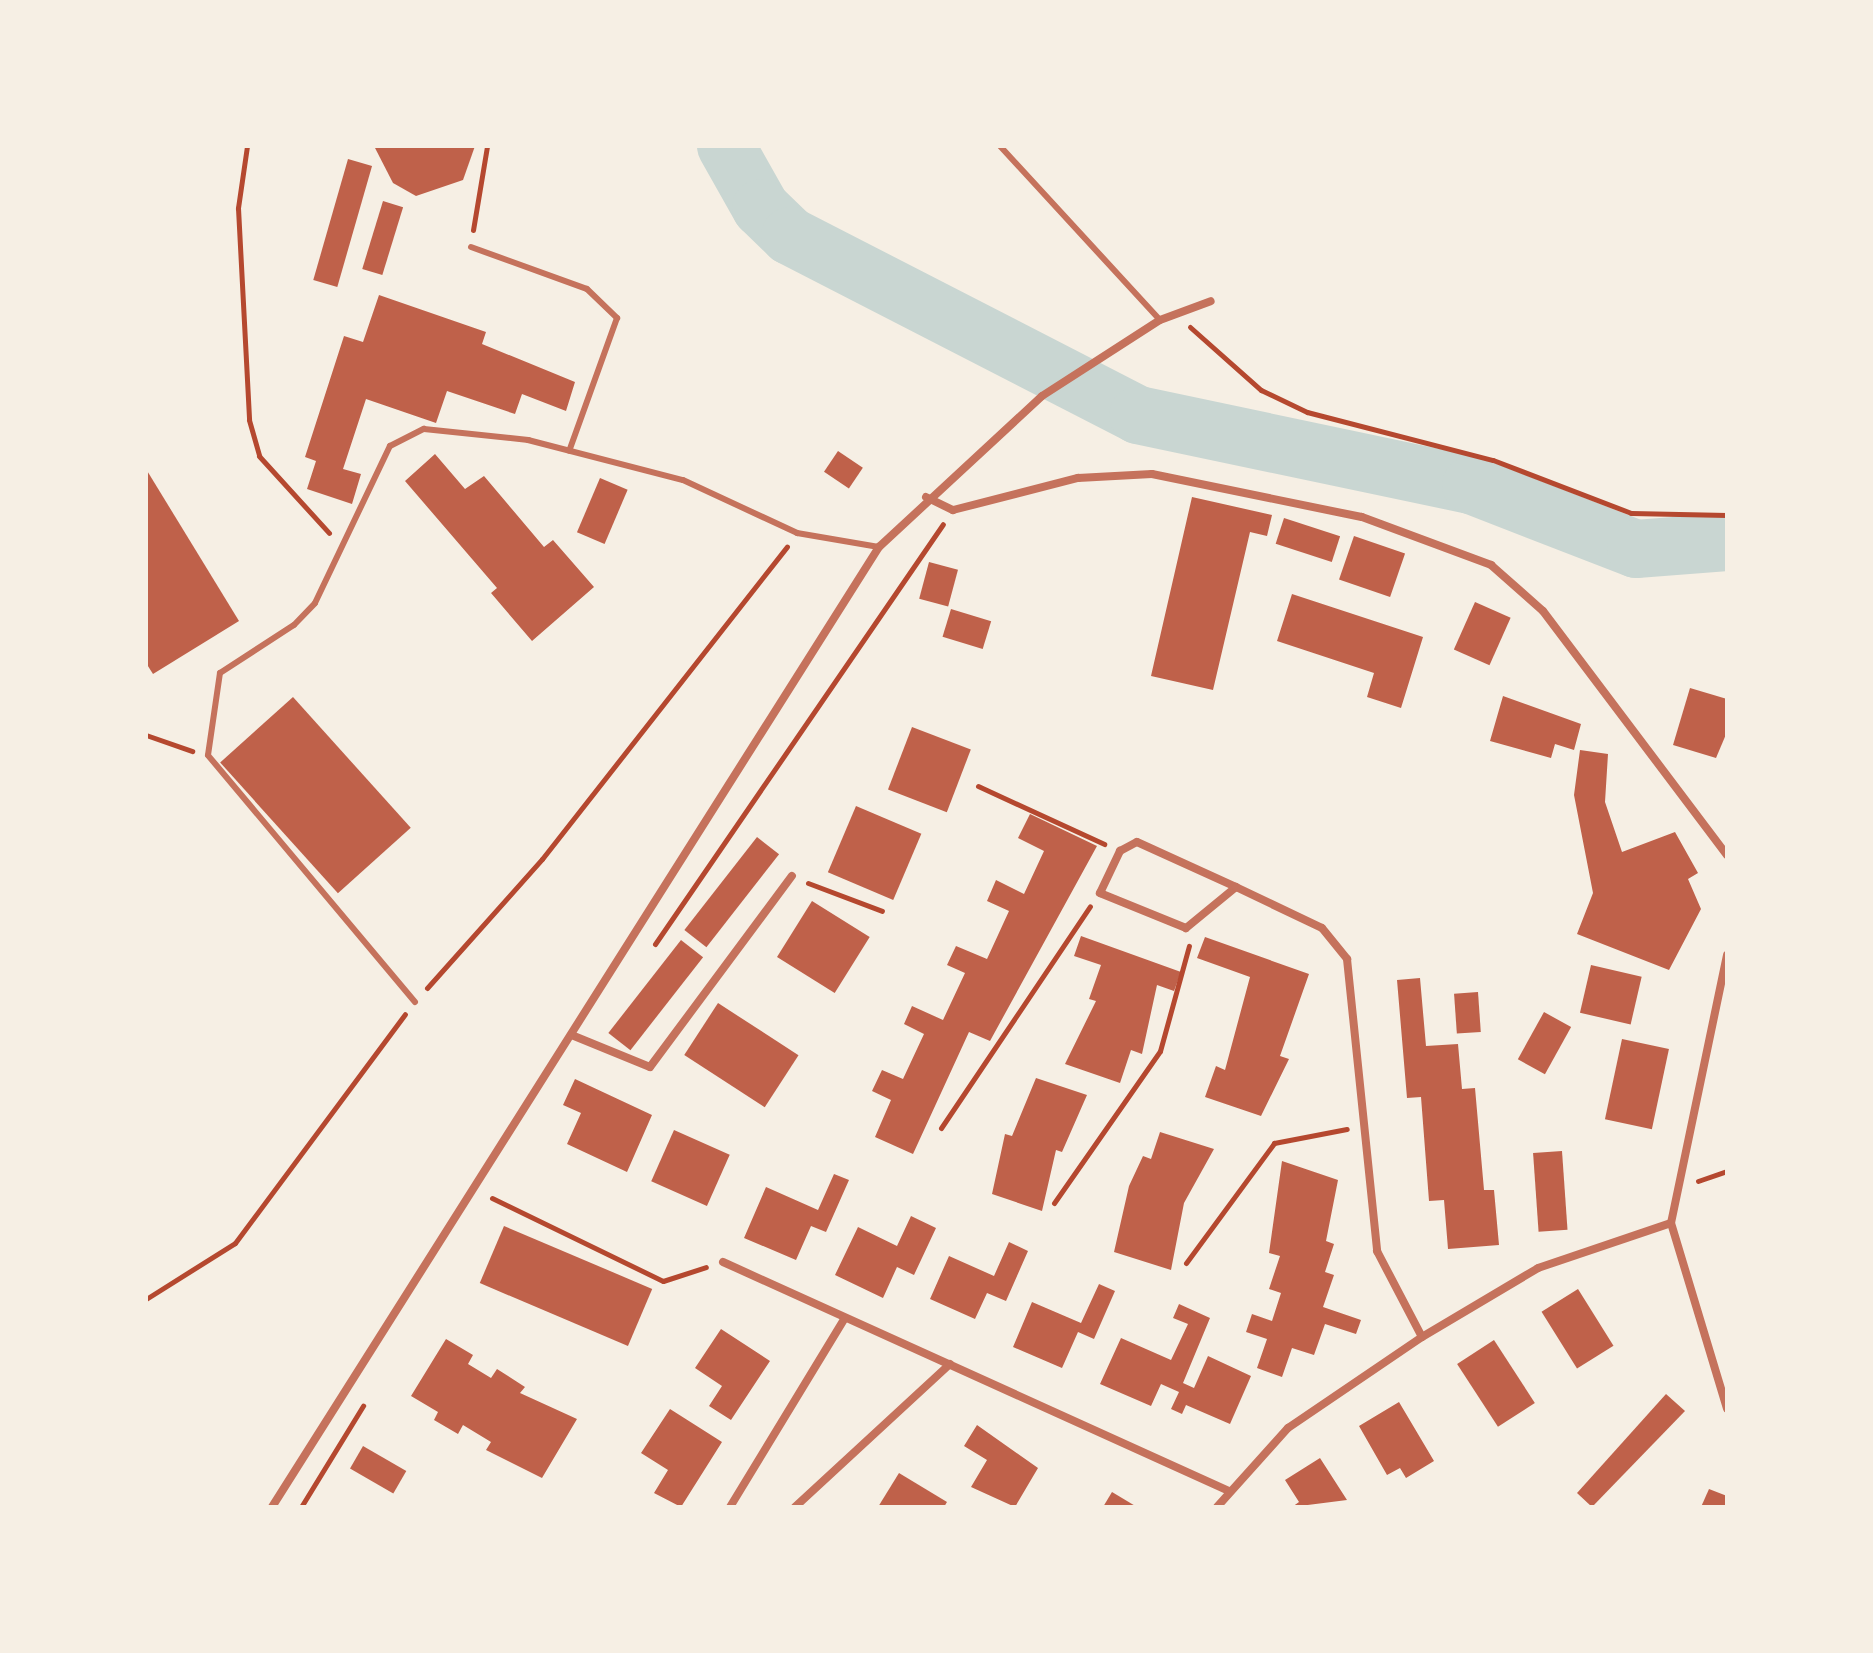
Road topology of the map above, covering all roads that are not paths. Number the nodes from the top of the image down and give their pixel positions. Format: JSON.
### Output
{"nodes":[{"id":1,"x":1000,"y":146,"type":"edge"},
{"id":2,"x":471,"y":247,"type":"road end"},
{"id":3,"x":1211,"y":301,"type":"dead end"},
{"id":4,"x":1160,"y":320,"type":"junction"},
{"id":5,"x":569,"y":451,"type":"junction"},
{"id":6,"x":926,"y":497,"type":"junction"},
{"id":7,"x":879,"y":547,"type":"junction"},
{"id":8,"x":1727,"y":855,"type":"edge"},
{"id":9,"x":792,"y":876,"type":"road end"},
{"id":10,"x":1236,"y":887,"type":"junction"},
{"id":11,"x":1727,"y":955,"type":"edge"},
{"id":12,"x":415,"y":1002,"type":"road end"},
{"id":13,"x":574,"y":1036,"type":"junction"},
{"id":14,"x":1671,"y":1223,"type":"junction"},
{"id":15,"x":723,"y":1262,"type":"road end"},
{"id":16,"x":845,"y":1318,"type":"junction"},
{"id":17,"x":1422,"y":1337,"type":"junction"},
{"id":18,"x":950,"y":1364,"type":"junction"},
{"id":19,"x":1727,"y":1409,"type":"edge"},
{"id":20,"x":1229,"y":1491,"type":"junction"},
{"id":21,"x":272,"y":1507,"type":"edge"},
{"id":22,"x":730,"y":1507,"type":"edge"},
{"id":23,"x":795,"y":1507,"type":"edge"},
{"id":24,"x":1217,"y":1507,"type":"edge"}],
"edges":[{"from":1,"to":4,"type":"lane"},
{"from":2,"to":5,"type":"lane"},
{"from":3,"to":4,"type":"street"},
{"from":4,"to":6,"type":"street"},
{"from":5,"to":7,"type":"lane"},
{"from":5,"to":12,"type":"lane"},
{"from":6,"to":7,"type":"street"},
{"from":6,"to":8,"type":"street"},
{"from":7,"to":13,"type":"street"},
{"from":9,"to":13,"type":"street"},
{"from":10,"to":10,"type":"street"},
{"from":10,"to":17,"type":"street"},
{"from":11,"to":14,"type":"street"},
{"from":13,"to":21,"type":"street"},
{"from":14,"to":17,"type":"street"},
{"from":14,"to":19,"type":"street"},
{"from":15,"to":16,"type":"street"},
{"from":16,"to":18,"type":"street"},
{"from":16,"to":22,"type":"street"},
{"from":17,"to":20,"type":"street"},
{"from":18,"to":20,"type":"street"},
{"from":18,"to":23,"type":"street"},
{"from":20,"to":24,"type":"street"}]}
